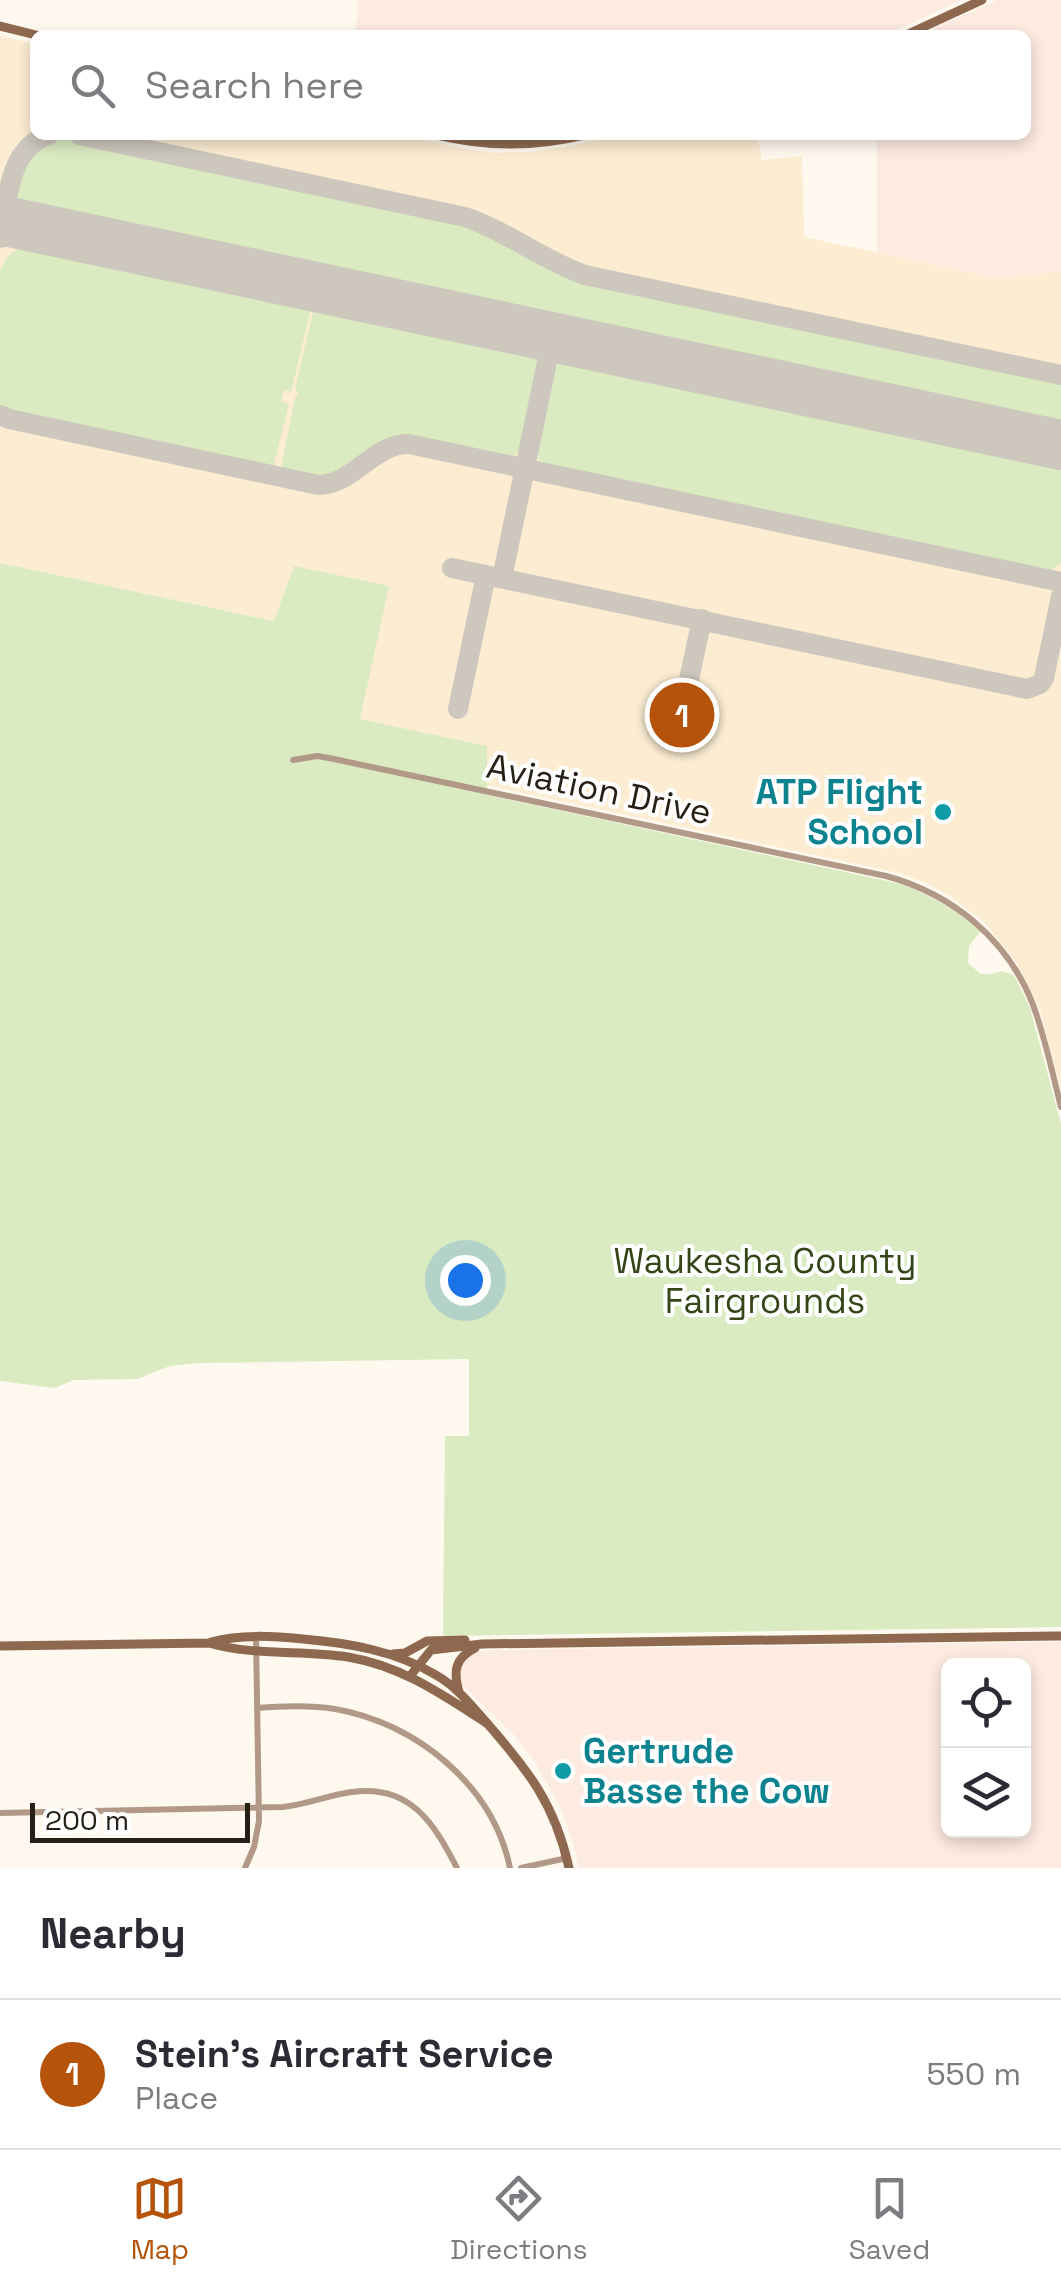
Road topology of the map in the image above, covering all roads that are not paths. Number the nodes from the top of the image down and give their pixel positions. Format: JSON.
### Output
{"nodes":[{"id":1,"x":982,"y":0,"type":"edge"},
{"id":2,"x":0,"y":26,"type":"edge"},
{"id":3,"x":917,"y":30,"type":"edge"},
{"id":4,"x":30,"y":34,"type":"edge"},
{"id":5,"x":464,"y":140,"type":"edge"},
{"id":6,"x":562,"y":140,"type":"edge"},
{"id":7,"x":293,"y":760,"type":"dead end"},
{"id":8,"x":1061,"y":1106,"type":"edge"},
{"id":9,"x":1061,"y":1636,"type":"edge"},
{"id":10,"x":256,"y":1637,"type":"junction"},
{"id":11,"x":436,"y":1641,"type":"junction"},
{"id":12,"x":208,"y":1642,"type":"junction"},
{"id":13,"x":482,"y":1644,"type":"junction"},
{"id":14,"x":0,"y":1646,"type":"edge"},
{"id":15,"x":256,"y":1650,"type":"junction"},
{"id":16,"x":388,"y":1654,"type":"junction"},
{"id":17,"x":416,"y":1664,"type":"junction"},
{"id":18,"x":410,"y":1676,"type":"junction"},
{"id":19,"x":460,"y":1692,"type":"junction"},
{"id":20,"x":257,"y":1708,"type":"junction"},
{"id":21,"x":488,"y":1724,"type":"junction"},
{"id":22,"x":259,"y":1808,"type":"junction"},
{"id":23,"x":0,"y":1813,"type":"edge"},
{"id":24,"x":568,"y":1863,"type":"edge"},
{"id":25,"x":245,"y":1868,"type":"edge"},
{"id":26,"x":458,"y":1868,"type":"edge"},
{"id":27,"x":510,"y":1868,"type":"edge"},
{"id":28,"x":521,"y":1868,"type":"edge"}],
"edges":[{"from":1,"to":3,"type":"street"},
{"from":2,"to":4,"type":"street"},
{"from":5,"to":6,"type":"street"},
{"from":7,"to":8,"type":"street","name":"Aviation Drive"},
{"from":9,"to":13,"type":"street"},
{"from":10,"to":12,"type":"street"},
{"from":10,"to":15,"type":"street"},
{"from":10,"to":16,"type":"street"},
{"from":11,"to":13,"type":"street"},
{"from":11,"to":16,"type":"street"},
{"from":11,"to":17,"type":"street"},
{"from":12,"to":14,"type":"street"},
{"from":12,"to":15,"type":"street"},
{"from":13,"to":17,"type":"street"},
{"from":13,"to":19,"type":"street"},
{"from":15,"to":18,"type":"street"},
{"from":15,"to":20,"type":"street"},
{"from":16,"to":17,"type":"street"},
{"from":17,"to":18,"type":"street"},
{"from":17,"to":19,"type":"street"},
{"from":18,"to":21,"type":"street"},
{"from":19,"to":21,"type":"street"},
{"from":20,"to":22,"type":"street"},
{"from":20,"to":27,"type":"street"},
{"from":21,"to":24,"type":"street"},
{"from":22,"to":23,"type":"street"},
{"from":22,"to":25,"type":"street"},
{"from":22,"to":26,"type":"street"},
{"from":24,"to":28,"type":"street"}]}
